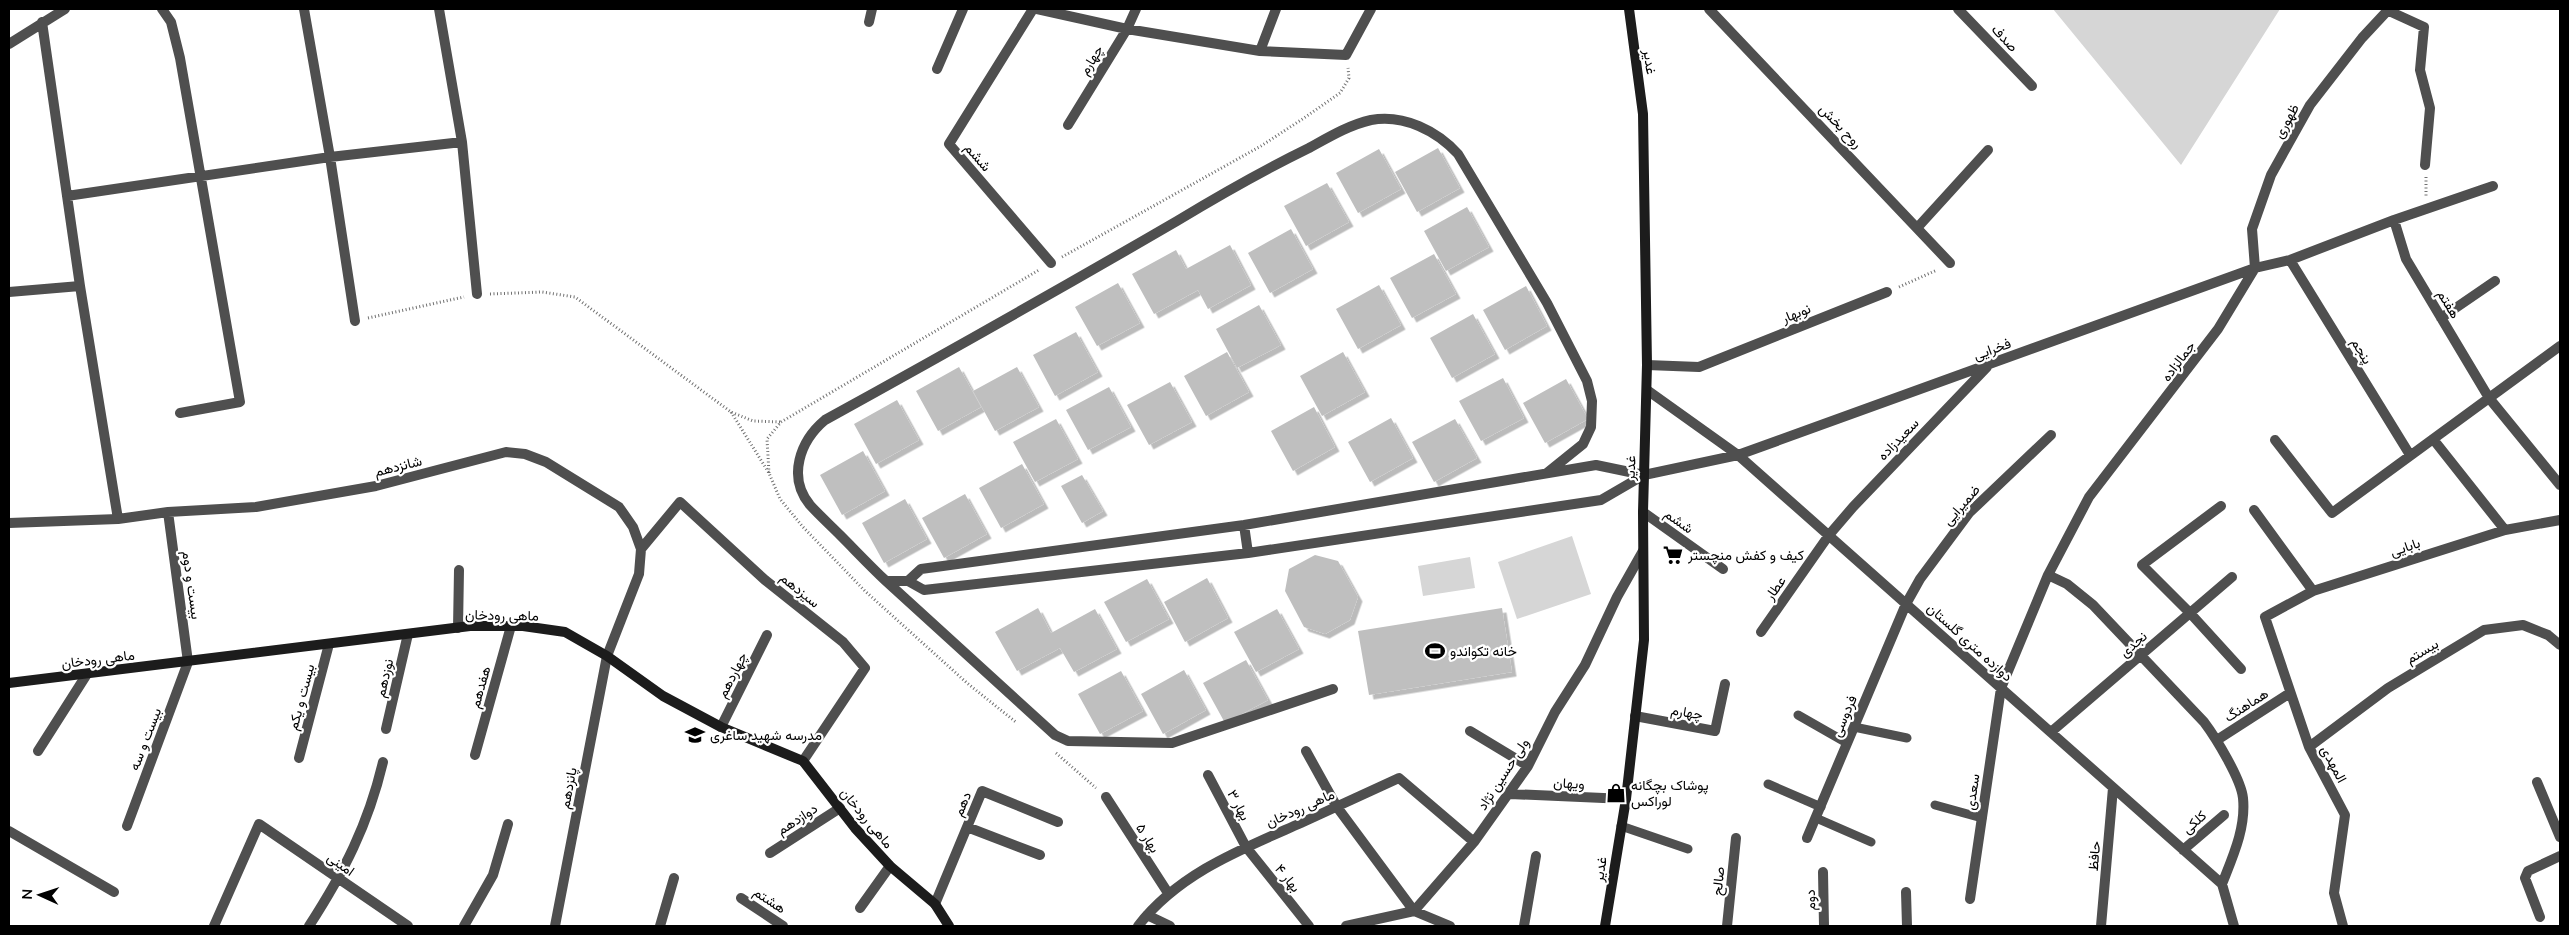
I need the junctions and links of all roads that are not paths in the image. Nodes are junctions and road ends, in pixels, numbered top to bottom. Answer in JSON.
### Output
{"nodes":[{"id":1,"x":64,"y":9,"type":"edge"},
{"id":2,"x":162,"y":9,"type":"edge"},
{"id":3,"x":304,"y":9,"type":"edge"},
{"id":4,"x":439,"y":9,"type":"edge"},
{"id":5,"x":872,"y":9,"type":"edge"},
{"id":6,"x":963,"y":9,"type":"edge"},
{"id":7,"x":1033,"y":9,"type":"edge"},
{"id":8,"x":1037,"y":9,"type":"edge"},
{"id":9,"x":1136,"y":9,"type":"edge"},
{"id":10,"x":1276,"y":9,"type":"edge"},
{"id":11,"x":1371,"y":9,"type":"edge"},
{"id":12,"x":1629,"y":9,"type":"edge"},
{"id":13,"x":1709,"y":9,"type":"edge"},
{"id":14,"x":1958,"y":9,"type":"edge"},
{"id":15,"x":2389,"y":10,"type":"edge"},
{"id":16,"x":42,"y":22,"type":"junction"},
{"id":17,"x":869,"y":22,"type":"dead end"},
{"id":18,"x":1127,"y":29,"type":"junction"},
{"id":19,"x":9,"y":44,"type":"edge"},
{"id":20,"x":1260,"y":51,"type":"junction"},
{"id":21,"x":937,"y":69,"type":"dead end"},
{"id":22,"x":2032,"y":86,"type":"dead end"},
{"id":23,"x":1068,"y":125,"type":"dead end"},
{"id":24,"x":462,"y":142,"type":"junction"},
{"id":25,"x":1988,"y":150,"type":"dead end"},
{"id":26,"x":330,"y":157,"type":"junction"},
{"id":27,"x":2425,"y":165,"type":"road end"},
{"id":28,"x":201,"y":177,"type":"junction"},
{"id":29,"x":2493,"y":186,"type":"dead end"},
{"id":30,"x":67,"y":196,"type":"junction"},
{"id":31,"x":2394,"y":220,"type":"junction"},
{"id":32,"x":1917,"y":228,"type":"junction"},
{"id":33,"x":2290,"y":260,"type":"junction"},
{"id":34,"x":1051,"y":263,"type":"road end"},
{"id":35,"x":1950,"y":263,"type":"road end"},
{"id":36,"x":2255,"y":268,"type":"junction"},
{"id":37,"x":2495,"y":281,"type":"dead end"},
{"id":38,"x":80,"y":286,"type":"junction"},
{"id":39,"x":9,"y":292,"type":"edge"},
{"id":40,"x":1887,"y":292,"type":"road end"},
{"id":41,"x":477,"y":294,"type":"road end"},
{"id":42,"x":2441,"y":318,"type":"junction"},
{"id":43,"x":355,"y":321,"type":"road end"},
{"id":44,"x":2559,"y":349,"type":"edge"},
{"id":45,"x":1989,"y":364,"type":"junction"},
{"id":46,"x":1647,"y":365,"type":"junction"},
{"id":47,"x":1647,"y":390,"type":"junction"},
{"id":48,"x":2489,"y":398,"type":"junction"},
{"id":49,"x":180,"y":413,"type":"dead end"},
{"id":50,"x":2051,"y":436,"type":"dead end"},
{"id":51,"x":2433,"y":438,"type":"junction"},
{"id":52,"x":2275,"y":440,"type":"dead end"},
{"id":53,"x":1738,"y":455,"type":"junction"},
{"id":54,"x":2410,"y":455,"type":"junction"},
{"id":55,"x":1546,"y":473,"type":"junction"},
{"id":56,"x":1644,"y":475,"type":"junction"},
{"id":57,"x":2560,"y":485,"type":"edge"},
{"id":58,"x":2221,"y":506,"type":"dead end"},
{"id":59,"x":2254,"y":510,"type":"dead end"},
{"id":60,"x":168,"y":512,"type":"junction"},
{"id":61,"x":1643,"y":512,"type":"junction"},
{"id":62,"x":118,"y":519,"type":"junction"},
{"id":63,"x":2560,"y":520,"type":"edge"},
{"id":64,"x":9,"y":523,"type":"edge"},
{"id":65,"x":1244,"y":525,"type":"junction"},
{"id":66,"x":2505,"y":530,"type":"junction"},
{"id":67,"x":1829,"y":535,"type":"junction"},
{"id":68,"x":641,"y":549,"type":"junction"},
{"id":69,"x":1643,"y":551,"type":"junction"},
{"id":70,"x":1248,"y":553,"type":"junction"},
{"id":71,"x":1723,"y":569,"type":"dead end"},
{"id":72,"x":460,"y":570,"type":"dead end"},
{"id":73,"x":2048,"y":574,"type":"junction"},
{"id":74,"x":2232,"y":577,"type":"dead end"},
{"id":75,"x":886,"y":581,"type":"junction"},
{"id":76,"x":908,"y":581,"type":"junction"},
{"id":77,"x":2313,"y":592,"type":"junction"},
{"id":78,"x":1906,"y":604,"type":"junction"},
{"id":79,"x":2190,"y":613,"type":"junction"},
{"id":80,"x":2265,"y":617,"type":"joint"},
{"id":81,"x":511,"y":626,"type":"junction"},
{"id":82,"x":458,"y":628,"type":"junction"},
{"id":83,"x":1761,"y":632,"type":"dead end"},
{"id":84,"x":408,"y":634,"type":"junction"},
{"id":85,"x":767,"y":635,"type":"dead end"},
{"id":86,"x":329,"y":644,"type":"junction"},
{"id":87,"x":2560,"y":645,"type":"edge"},
{"id":88,"x":607,"y":656,"type":"junction"},
{"id":89,"x":2140,"y":656,"type":"junction"},
{"id":90,"x":188,"y":662,"type":"junction"},
{"id":91,"x":2241,"y":669,"type":"dead end"},
{"id":92,"x":87,"y":674,"type":"junction"},
{"id":93,"x":9,"y":683,"type":"edge"},
{"id":94,"x":1725,"y":684,"type":"dead end"},
{"id":95,"x":2001,"y":688,"type":"junction"},
{"id":96,"x":1333,"y":689,"type":"dead end"},
{"id":97,"x":2290,"y":693,"type":"junction"},
{"id":98,"x":1798,"y":715,"type":"dead end"},
{"id":99,"x":1635,"y":716,"type":"junction"},
{"id":100,"x":721,"y":727,"type":"junction"},
{"id":101,"x":1854,"y":727,"type":"junction"},
{"id":102,"x":386,"y":729,"type":"dead end"},
{"id":103,"x":1470,"y":732,"type":"dead end"},
{"id":104,"x":2051,"y":732,"type":"junction"},
{"id":105,"x":1907,"y":738,"type":"dead end"},
{"id":106,"x":2217,"y":740,"type":"junction"},
{"id":107,"x":1847,"y":743,"type":"junction"},
{"id":108,"x":2309,"y":747,"type":"junction"},
{"id":109,"x":38,"y":750,"type":"dead end"},
{"id":110,"x":1306,"y":751,"type":"dead end"},
{"id":111,"x":475,"y":755,"type":"dead end"},
{"id":112,"x":299,"y":758,"type":"dead end"},
{"id":113,"x":803,"y":761,"type":"junction"},
{"id":114,"x":384,"y":762,"type":"dead end"},
{"id":115,"x":1528,"y":766,"type":"junction"},
{"id":116,"x":1208,"y":776,"type":"dead end"},
{"id":117,"x":2537,"y":782,"type":"dead end"},
{"id":118,"x":1768,"y":784,"type":"dead end"},
{"id":119,"x":2113,"y":788,"type":"junction"},
{"id":120,"x":1510,"y":794,"type":"junction"},
{"id":121,"x":1106,"y":797,"type":"road end"},
{"id":122,"x":1626,"y":799,"type":"junction"},
{"id":123,"x":1935,"y":805,"type":"dead end"},
{"id":124,"x":1821,"y":806,"type":"junction"},
{"id":125,"x":1337,"y":807,"type":"junction"},
{"id":126,"x":840,"y":808,"type":"junction"},
{"id":127,"x":2224,"y":815,"type":"dead end"},
{"id":128,"x":1816,"y":818,"type":"junction"},
{"id":129,"x":1982,"y":818,"type":"junction"},
{"id":130,"x":1058,"y":822,"type":"dead end"},
{"id":131,"x":508,"y":824,"type":"dead end"},
{"id":132,"x":127,"y":826,"type":"dead end"},
{"id":133,"x":1621,"y":826,"type":"junction"},
{"id":134,"x":967,"y":827,"type":"junction"},
{"id":135,"x":9,"y":831,"type":"edge"},
{"id":136,"x":1736,"y":838,"type":"dead end"},
{"id":137,"x":1807,"y":838,"type":"dead end"},
{"id":138,"x":2560,"y":838,"type":"edge"},
{"id":139,"x":1474,"y":842,"type":"junction"},
{"id":140,"x":1871,"y":842,"type":"dead end"},
{"id":141,"x":1246,"y":847,"type":"junction"},
{"id":142,"x":1688,"y":849,"type":"dead end"},
{"id":143,"x":2183,"y":850,"type":"junction"},
{"id":144,"x":770,"y":853,"type":"dead end"},
{"id":145,"x":1040,"y":855,"type":"dead end"},
{"id":146,"x":1536,"y":856,"type":"dead end"},
{"id":147,"x":2560,"y":856,"type":"edge"},
{"id":148,"x":890,"y":866,"type":"junction"},
{"id":149,"x":1823,"y":872,"type":"dead end"},
{"id":150,"x":674,"y":878,"type":"dead end"},
{"id":151,"x":339,"y":880,"type":"junction"},
{"id":152,"x":2222,"y":884,"type":"junction"},
{"id":153,"x":114,"y":892,"type":"dead end"},
{"id":154,"x":1906,"y":892,"type":"dead end"},
{"id":155,"x":1168,"y":893,"type":"junction"},
{"id":156,"x":741,"y":898,"type":"dead end"},
{"id":157,"x":1970,"y":899,"type":"dead end"},
{"id":158,"x":935,"y":904,"type":"junction"},
{"id":159,"x":860,"y":908,"type":"dead end"},
{"id":160,"x":1414,"y":911,"type":"junction"},
{"id":161,"x":1147,"y":916,"type":"junction"},
{"id":162,"x":2540,"y":917,"type":"dead end"},
{"id":163,"x":214,"y":926,"type":"edge"},
{"id":164,"x":310,"y":926,"type":"edge"},
{"id":165,"x":408,"y":926,"type":"edge"},
{"id":166,"x":464,"y":926,"type":"edge"},
{"id":167,"x":555,"y":926,"type":"edge"},
{"id":168,"x":660,"y":926,"type":"edge"},
{"id":169,"x":783,"y":926,"type":"edge"},
{"id":170,"x":949,"y":926,"type":"edge"},
{"id":171,"x":1138,"y":926,"type":"edge"},
{"id":172,"x":1170,"y":926,"type":"edge"},
{"id":173,"x":1310,"y":926,"type":"edge"},
{"id":174,"x":1346,"y":926,"type":"edge"},
{"id":175,"x":1450,"y":926,"type":"edge"},
{"id":176,"x":1524,"y":926,"type":"edge"},
{"id":177,"x":1605,"y":926,"type":"edge"},
{"id":178,"x":1727,"y":926,"type":"edge"},
{"id":179,"x":1824,"y":926,"type":"edge"},
{"id":180,"x":1906,"y":926,"type":"edge"},
{"id":181,"x":2101,"y":926,"type":"edge"},
{"id":182,"x":2234,"y":926,"type":"edge"},
{"id":183,"x":2343,"y":926,"type":"edge"}],
"edges":[{"from":1,"to":16,"type":"street"},
{"from":2,"to":28,"type":"street"},
{"from":3,"to":26,"type":"street"},
{"from":4,"to":24,"type":"street"},
{"from":5,"to":17,"type":"street"},
{"from":6,"to":21,"type":"street"},
{"from":7,"to":34,"type":"street","name":"ششم"},
{"from":8,"to":18,"type":"street"},
{"from":9,"to":18,"type":"street","name":"چهارم"},
{"from":10,"to":20,"type":"street"},
{"from":11,"to":20,"type":"street"},
{"from":12,"to":46,"type":"main road","name":"غدیر"},
{"from":13,"to":32,"type":"street","name":"روح بخش"},
{"from":14,"to":22,"type":"street","name":"صدف"},
{"from":15,"to":27,"type":"street"},
{"from":15,"to":36,"type":"street","name":"ظهوری"},
{"from":16,"to":19,"type":"street"},
{"from":16,"to":30,"type":"street"},
{"from":18,"to":20,"type":"street"},
{"from":18,"to":23,"type":"street","name":"چهارم"},
{"from":24,"to":26,"type":"street"},
{"from":24,"to":41,"type":"street"},
{"from":25,"to":32,"type":"street"},
{"from":26,"to":28,"type":"street"},
{"from":26,"to":43,"type":"street"},
{"from":28,"to":30,"type":"street"},
{"from":28,"to":49,"type":"street"},
{"from":29,"to":31,"type":"street"},
{"from":30,"to":38,"type":"street"},
{"from":31,"to":33,"type":"street"},
{"from":31,"to":42,"type":"street","name":"هفتم"},
{"from":32,"to":35,"type":"street","name":"روح بخش"},
{"from":33,"to":36,"type":"street"},
{"from":33,"to":54,"type":"street","name":"پنجم"},
{"from":36,"to":45,"type":"street","name":"فخرایی"},
{"from":36,"to":73,"type":"street","name":"جمالزاده"},
{"from":37,"to":42,"type":"street"},
{"from":38,"to":39,"type":"street"},
{"from":38,"to":62,"type":"street"},
{"from":40,"to":46,"type":"street","name":"نوبهار"},
{"from":42,"to":48,"type":"street","name":"هفتم"},
{"from":44,"to":48,"type":"street"},
{"from":45,"to":53,"type":"street","name":"فخرایی"},
{"from":45,"to":67,"type":"street","name":"سعیدزاده"},
{"from":46,"to":47,"type":"main road","name":"غدیر"},
{"from":47,"to":53,"type":"street","name":"دوازده متری گلستان"},
{"from":47,"to":56,"type":"main road","name":"غدیر"},
{"from":48,"to":51,"type":"street"},
{"from":48,"to":57,"type":"street","name":"هفتم"},
{"from":50,"to":78,"type":"street","name":"ضمیرایی"},
{"from":51,"to":54,"type":"street"},
{"from":51,"to":66,"type":"street"},
{"from":52,"to":54,"type":"street"},
{"from":53,"to":56,"type":"street"},
{"from":53,"to":67,"type":"street","name":"دوازده متری گلستان"},
{"from":55,"to":56,"type":"street"},
{"from":55,"to":65,"type":"street"},
{"from":55,"to":75,"type":"street"},
{"from":56,"to":61,"type":"main road","name":"غدیر"},
{"from":56,"to":70,"type":"street"},
{"from":58,"to":79,"type":"street"},
{"from":59,"to":77,"type":"street"},
{"from":60,"to":62,"type":"street","name":"شانزدهم"},
{"from":60,"to":68,"type":"street","name":"شانزدهم"},
{"from":60,"to":90,"type":"street","name":"بیست و دوم"},
{"from":61,"to":69,"type":"main road","name":"غدیر"},
{"from":61,"to":71,"type":"street","name":"ششم"},
{"from":62,"to":64,"type":"street","name":"شانزدهم"},
{"from":63,"to":66,"type":"street","name":"بابایی"},
{"from":65,"to":70,"type":"street"},
{"from":65,"to":76,"type":"street"},
{"from":66,"to":77,"type":"street","name":"بابایی"},
{"from":67,"to":78,"type":"street","name":"دوازده متری گلستان"},
{"from":67,"to":83,"type":"street","name":"عطار"},
{"from":68,"to":88,"type":"street","name":"شانزدهم"},
{"from":68,"to":113,"type":"street","name":"سیزدهم"},
{"from":69,"to":99,"type":"main road","name":"غدیر"},
{"from":69,"to":115,"type":"street","name":"ولی حسین نژاد"},
{"from":70,"to":76,"type":"street"},
{"from":72,"to":82,"type":"street"},
{"from":73,"to":89,"type":"street"},
{"from":73,"to":95,"type":"street","name":"جمالزاده"},
{"from":74,"to":79,"type":"street","name":"نجدی"},
{"from":75,"to":76,"type":"street"},
{"from":75,"to":96,"type":"street"},
{"from":77,"to":80,"type":"street","name":"بابایی"},
{"from":78,"to":95,"type":"street","name":"دوازده متری گلستان"},
{"from":78,"to":101,"type":"street","name":"فردوسی"},
{"from":79,"to":89,"type":"street","name":"نجدی"},
{"from":79,"to":91,"type":"street"},
{"from":80,"to":97,"type":"street","name":"المهدی"},
{"from":81,"to":82,"type":"main road","name":"ماهی رودخان"},
{"from":81,"to":88,"type":"main road","name":"ماهی رودخان"},
{"from":81,"to":111,"type":"street","name":"هفدهم"},
{"from":82,"to":84,"type":"main road","name":"ماهی رودخان"},
{"from":84,"to":86,"type":"main road","name":"ماهی رودخان"},
{"from":84,"to":102,"type":"street","name":"نوزدهم"},
{"from":85,"to":100,"type":"street","name":"چهاردهم"},
{"from":86,"to":90,"type":"main road","name":"ماهی رودخان"},
{"from":86,"to":112,"type":"street","name":"بیست و یکم"},
{"from":87,"to":108,"type":"street","name":"بیستم"},
{"from":88,"to":100,"type":"main road","name":"ماهی رودخان"},
{"from":88,"to":167,"type":"street","name":"پانزدهم"},
{"from":89,"to":104,"type":"street","name":"نجدی"},
{"from":89,"to":106,"type":"street"},
{"from":90,"to":92,"type":"main road","name":"ماهی رودخان"},
{"from":90,"to":132,"type":"street","name":"بیست و سه"},
{"from":92,"to":93,"type":"main road","name":"ماهی رودخان"},
{"from":92,"to":109,"type":"street"},
{"from":94,"to":99,"type":"street","name":"چهارم"},
{"from":95,"to":104,"type":"street","name":"دوازده متری گلستان"},
{"from":95,"to":129,"type":"street","name":"سعدی"},
{"from":97,"to":106,"type":"street","name":"هماهنگ"},
{"from":97,"to":108,"type":"street","name":"المهدی"},
{"from":98,"to":107,"type":"lane"},
{"from":99,"to":122,"type":"main road","name":"غدیر"},
{"from":100,"to":113,"type":"main road","name":"ماهی رودخان"},
{"from":101,"to":105,"type":"lane"},
{"from":101,"to":107,"type":"street","name":"فردوسی"},
{"from":103,"to":115,"type":"street"},
{"from":104,"to":119,"type":"street","name":"دوازده متری گلستان"},
{"from":106,"to":152,"type":"street"},
{"from":107,"to":124,"type":"street","name":"فردوسی"},
{"from":108,"to":183,"type":"street","name":"المهدی"},
{"from":110,"to":125,"type":"street"},
{"from":113,"to":126,"type":"main road","name":"ماهی رودخان"},
{"from":114,"to":151,"type":"street"},
{"from":115,"to":120,"type":"street","name":"ولی حسین نژاد"},
{"from":116,"to":141,"type":"street","name":"بهار ۳"},
{"from":117,"to":138,"type":"street"},
{"from":118,"to":124,"type":"lane"},
{"from":119,"to":143,"type":"street","name":"دوازده متری گلستان"},
{"from":119,"to":181,"type":"street","name":"حافظ"},
{"from":120,"to":122,"type":"street","name":"ویهان"},
{"from":120,"to":139,"type":"street","name":"ولی حسین نژاد"},
{"from":121,"to":155,"type":"street","name":"بهار ۵"},
{"from":122,"to":133,"type":"main road","name":"غدیر"},
{"from":123,"to":129,"type":"lane"},
{"from":124,"to":128,"type":"street","name":"فردوسی"},
{"from":125,"to":139,"type":"street","name":"ماهی رودخان"},
{"from":125,"to":141,"type":"street","name":"ماهی رودخان"},
{"from":125,"to":160,"type":"street"},
{"from":126,"to":144,"type":"street","name":"دوازدهم"},
{"from":126,"to":148,"type":"main road","name":"ماهی رودخان"},
{"from":127,"to":143,"type":"street","name":"کلکی"},
{"from":128,"to":137,"type":"street","name":"فردوسی"},
{"from":128,"to":140,"type":"lane"},
{"from":129,"to":157,"type":"street","name":"سعدی"},
{"from":130,"to":134,"type":"street","name":"دهم"},
{"from":131,"to":166,"type":"street"},
{"from":133,"to":142,"type":"lane"},
{"from":133,"to":177,"type":"main road","name":"غدیر"},
{"from":134,"to":145,"type":"street"},
{"from":134,"to":158,"type":"street","name":"دهم"},
{"from":135,"to":153,"type":"street"},
{"from":136,"to":178,"type":"street","name":"صالح"},
{"from":139,"to":160,"type":"street","name":"ولی حسین نژاد"},
{"from":141,"to":155,"type":"street","name":"ماهی رودخان"},
{"from":141,"to":173,"type":"street","name":"بهار ۴"},
{"from":143,"to":152,"type":"street","name":"دوازده متری گلستان"},
{"from":146,"to":176,"type":"street"},
{"from":147,"to":162,"type":"street"},
{"from":148,"to":158,"type":"main road","name":"ماهی رودخان"},
{"from":148,"to":159,"type":"street"},
{"from":149,"to":179,"type":"street","name":"دوم"},
{"from":150,"to":168,"type":"street"},
{"from":151,"to":163,"type":"street","name":"امینی"},
{"from":151,"to":164,"type":"street"},
{"from":151,"to":165,"type":"street","name":"امینی"},
{"from":152,"to":182,"type":"street"},
{"from":154,"to":180,"type":"street"},
{"from":155,"to":161,"type":"street","name":"ماهی رودخان"},
{"from":156,"to":169,"type":"street","name":"هشتم"},
{"from":158,"to":170,"type":"main road","name":"ماهی رودخان"},
{"from":160,"to":174,"type":"street"},
{"from":160,"to":175,"type":"street"},
{"from":161,"to":171,"type":"street","name":"ماهی رودخان"},
{"from":161,"to":172,"type":"street"}]}
